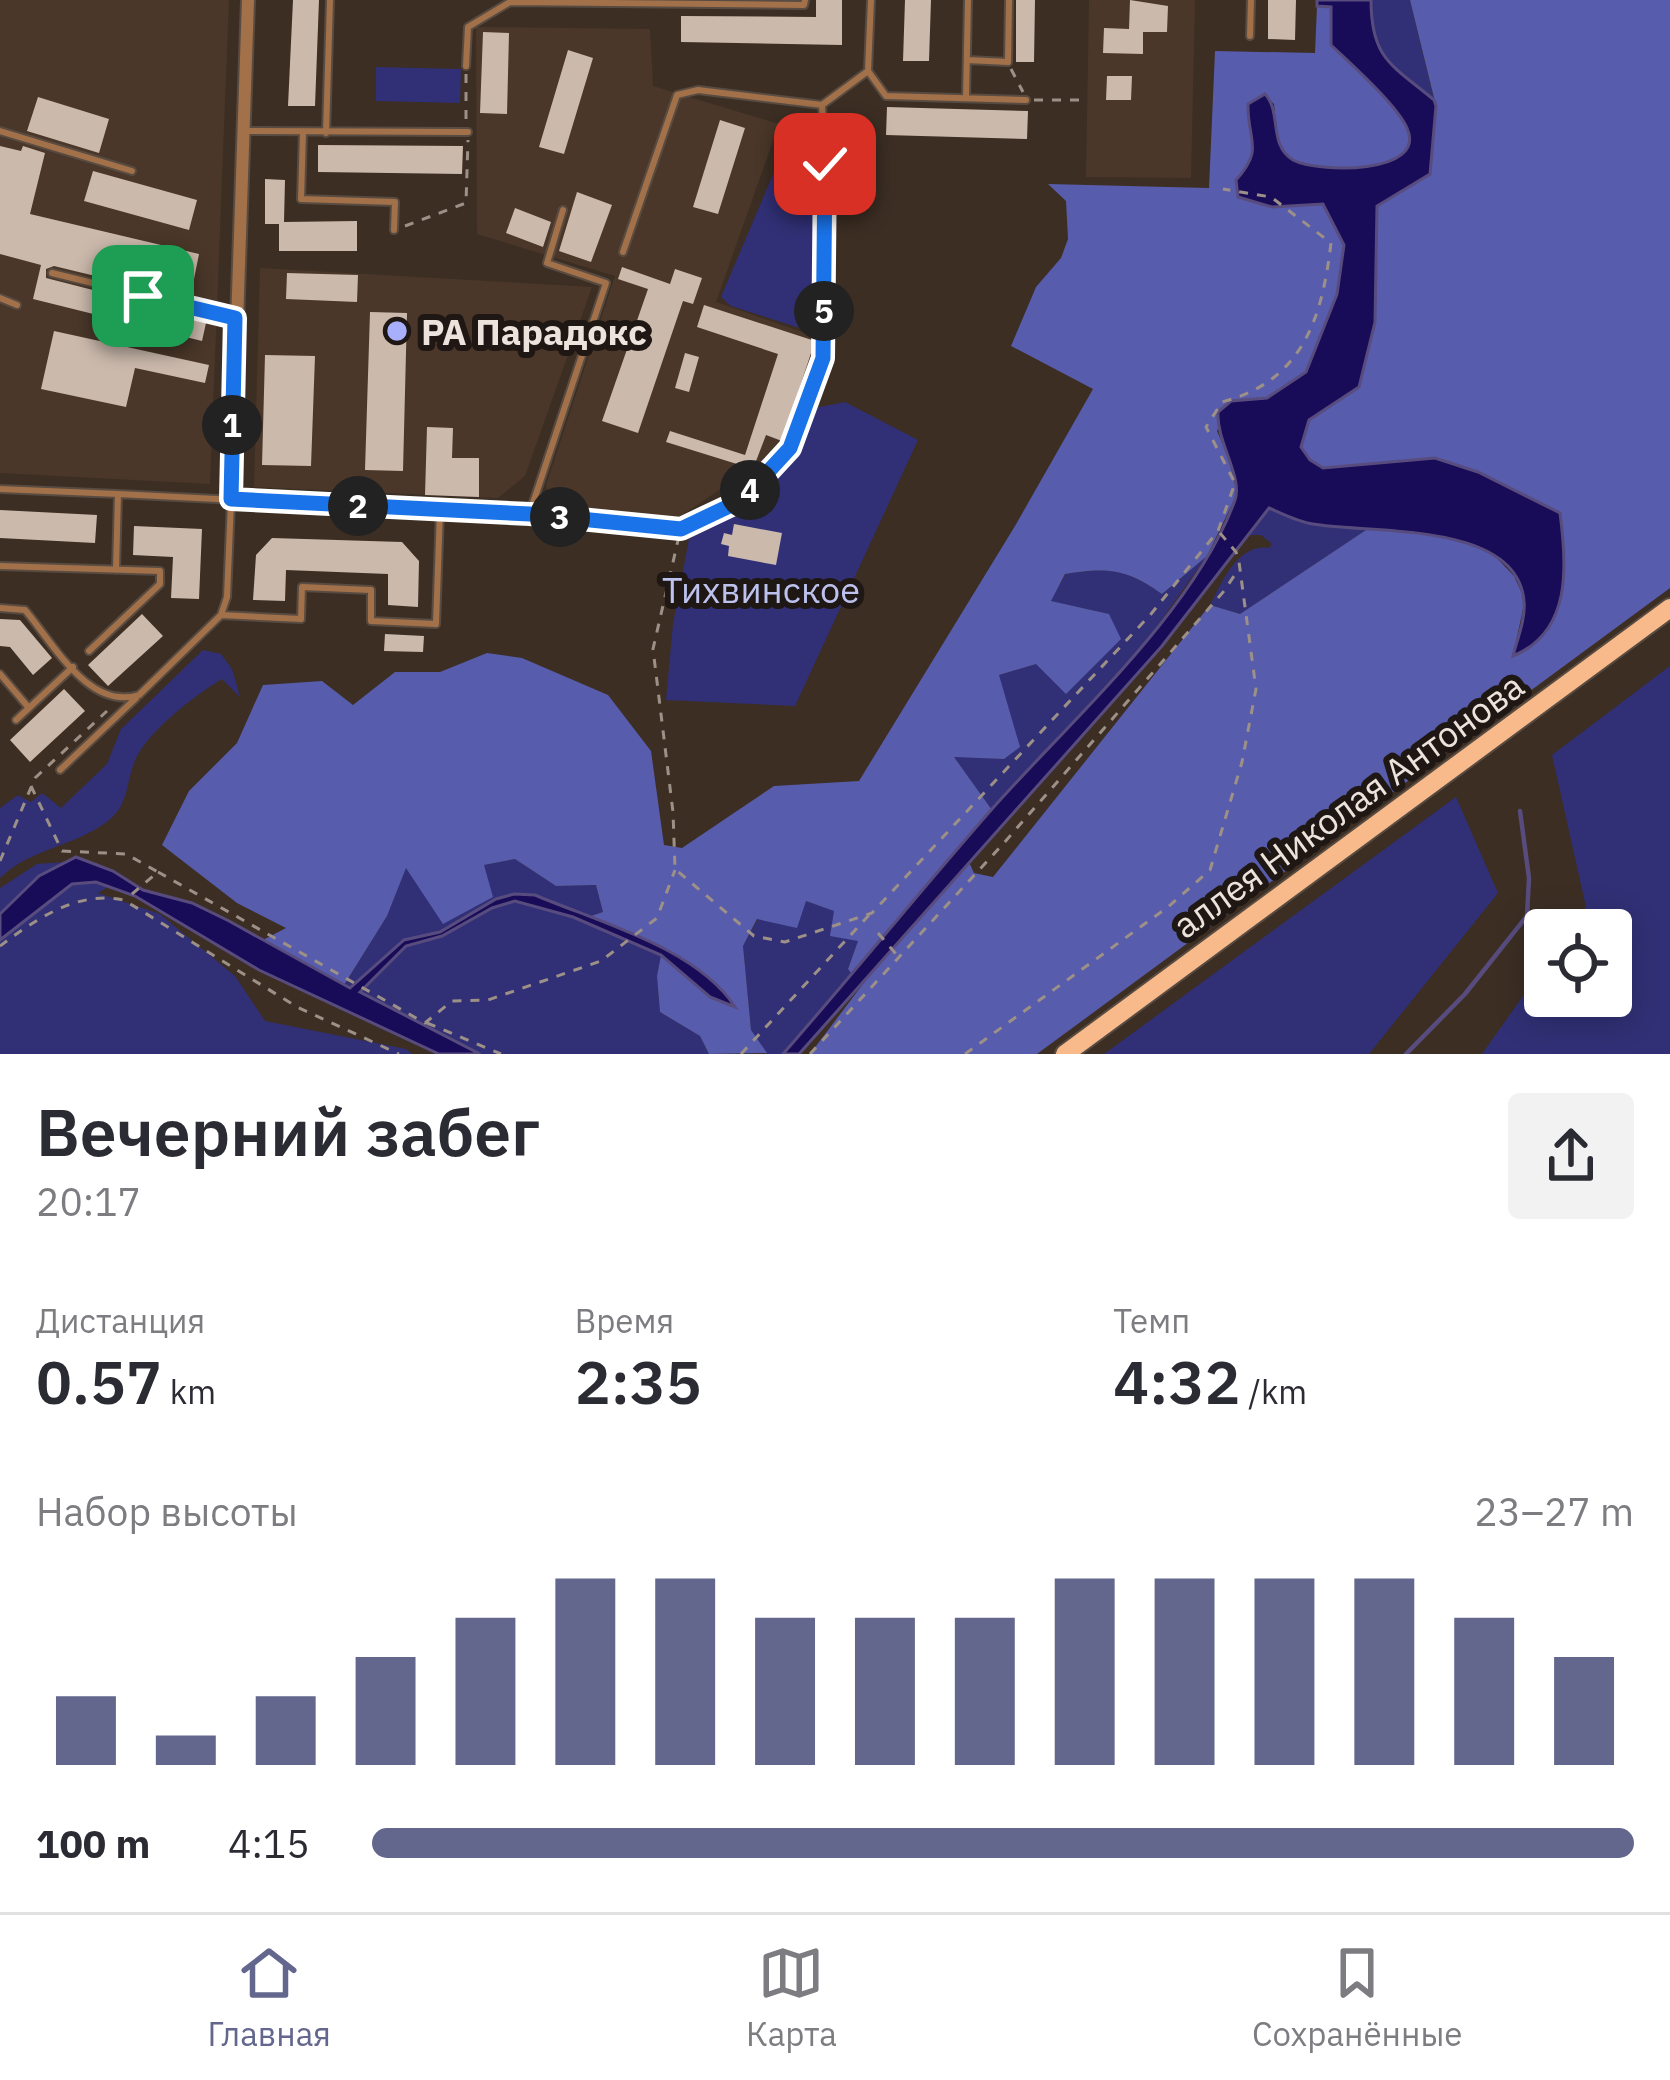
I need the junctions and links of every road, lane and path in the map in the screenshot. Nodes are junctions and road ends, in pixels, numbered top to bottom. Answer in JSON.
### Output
{"nodes":[{"id":1,"x":248,"y":0,"type":"edge"},
{"id":2,"x":330,"y":0,"type":"edge"},
{"id":3,"x":805,"y":0,"type":"edge"},
{"id":4,"x":871,"y":0,"type":"edge"},
{"id":5,"x":968,"y":0,"type":"edge"},
{"id":6,"x":1010,"y":0,"type":"edge"},
{"id":7,"x":1251,"y":0,"type":"edge"},
{"id":8,"x":510,"y":1,"type":"edge"},
{"id":9,"x":623,"y":1,"type":"edge"},
{"id":10,"x":662,"y":2,"type":"edge"},
{"id":11,"x":1250,"y":36,"type":"dead end"},
{"id":12,"x":967,"y":60,"type":"junction"},
{"id":13,"x":1008,"y":62,"type":"junction"},
{"id":14,"x":466,"y":66,"type":"joint"},
{"id":15,"x":868,"y":71,"type":"junction"},
{"id":16,"x":966,"y":98,"type":"junction"},
{"id":17,"x":1026,"y":100,"type":"junction"},
{"id":18,"x":1087,"y":100,"type":"dead end"},
{"id":19,"x":822,"y":105,"type":"junction"},
{"id":20,"x":0,"y":131,"type":"edge"},
{"id":21,"x":242,"y":131,"type":"junction"},
{"id":22,"x":303,"y":132,"type":"junction"},
{"id":23,"x":468,"y":132,"type":"junction"},
{"id":24,"x":326,"y":133,"type":"junction"},
{"id":25,"x":132,"y":171,"type":"dead end"},
{"id":26,"x":1222,"y":189,"type":"dead end"},
{"id":27,"x":563,"y":210,"type":"dead end"},
{"id":28,"x":394,"y":230,"type":"joint"},
{"id":29,"x":623,"y":252,"type":"dead end"},
{"id":30,"x":52,"y":273,"type":"dead end"},
{"id":31,"x":0,"y":298,"type":"edge"},
{"id":32,"x":17,"y":305,"type":"dead end"},
{"id":33,"x":235,"y":318,"type":"junction"},
{"id":34,"x":0,"y":489,"type":"edge"},
{"id":35,"x":118,"y":494,"type":"junction"},
{"id":36,"x":231,"y":499,"type":"junction"},
{"id":37,"x":440,"y":510,"type":"junction"},
{"id":38,"x":530,"y":514,"type":"junction"},
{"id":39,"x":681,"y":529,"type":"junction"},
{"id":40,"x":1218,"y":531,"type":"junction"},
{"id":41,"x":0,"y":566,"type":"edge"},
{"id":42,"x":1240,"y":567,"type":"junction"},
{"id":43,"x":116,"y":571,"type":"junction"},
{"id":44,"x":0,"y":608,"type":"edge"},
{"id":45,"x":1670,"y":608,"type":"edge"},
{"id":46,"x":221,"y":615,"type":"junction"},
{"id":47,"x":89,"y":651,"type":"dead end"},
{"id":48,"x":73,"y":667,"type":"junction"},
{"id":49,"x":0,"y":674,"type":"edge"},
{"id":50,"x":139,"y":695,"type":"junction"},
{"id":51,"x":29,"y":708,"type":"junction"},
{"id":52,"x":16,"y":720,"type":"dead end"},
{"id":53,"x":59,"y":770,"type":"dead end"},
{"id":54,"x":32,"y":786,"type":"dead end"},
{"id":55,"x":675,"y":869,"type":"junction"},
{"id":56,"x":158,"y":872,"type":"junction"},
{"id":57,"x":124,"y":900,"type":"junction"},
{"id":58,"x":872,"y":913,"type":"junction"},
{"id":59,"x":878,"y":933,"type":"dead end"},
{"id":60,"x":0,"y":946,"type":"edge"},
{"id":61,"x":897,"y":956,"type":"junction"},
{"id":62,"x":425,"y":1023,"type":"junction"},
{"id":63,"x":399,"y":1054,"type":"edge"},
{"id":64,"x":501,"y":1054,"type":"edge"},
{"id":65,"x":741,"y":1054,"type":"edge"},
{"id":66,"x":810,"y":1054,"type":"edge"},
{"id":67,"x":964,"y":1054,"type":"edge"},
{"id":68,"x":1065,"y":1054,"type":"edge"}],
"edges":[{"from":1,"to":21,"type":"street"},
{"from":2,"to":24,"type":"lane"},
{"from":3,"to":10,"type":"lane"},
{"from":4,"to":15,"type":"lane"},
{"from":5,"to":12,"type":"lane"},
{"from":6,"to":13,"type":"lane"},
{"from":7,"to":11,"type":"lane"},
{"from":8,"to":9,"type":"lane"},
{"from":8,"to":14,"type":"lane"},
{"from":9,"to":10,"type":"lane"},
{"from":12,"to":13,"type":"lane"},
{"from":12,"to":16,"type":"lane"},
{"from":13,"to":17,"type":"path"},
{"from":14,"to":23,"type":"path"},
{"from":15,"to":16,"type":"lane"},
{"from":15,"to":19,"type":"lane"},
{"from":16,"to":17,"type":"lane"},
{"from":17,"to":18,"type":"path"},
{"from":19,"to":29,"type":"lane"},
{"from":19,"to":39,"type":"lane"},
{"from":20,"to":25,"type":"lane"},
{"from":21,"to":22,"type":"lane"},
{"from":21,"to":33,"type":"street"},
{"from":22,"to":24,"type":"lane"},
{"from":22,"to":28,"type":"lane"},
{"from":23,"to":24,"type":"lane"},
{"from":23,"to":28,"type":"path"},
{"from":26,"to":40,"type":"path"},
{"from":27,"to":38,"type":"lane"},
{"from":30,"to":33,"type":"lane"},
{"from":31,"to":32,"type":"lane"},
{"from":33,"to":36,"type":"street"},
{"from":34,"to":35,"type":"lane"},
{"from":35,"to":36,"type":"lane"},
{"from":35,"to":43,"type":"lane"},
{"from":36,"to":37,"type":"lane"},
{"from":36,"to":46,"type":"lane"},
{"from":37,"to":38,"type":"lane"},
{"from":37,"to":46,"type":"lane"},
{"from":38,"to":39,"type":"lane"},
{"from":39,"to":55,"type":"path"},
{"from":40,"to":42,"type":"path"},
{"from":40,"to":58,"type":"path"},
{"from":41,"to":43,"type":"lane"},
{"from":42,"to":61,"type":"path"},
{"from":42,"to":67,"type":"path"},
{"from":43,"to":47,"type":"lane"},
{"from":44,"to":48,"type":"lane"},
{"from":45,"to":68,"type":"main road","name":"аллея Николая Антонова"},
{"from":46,"to":50,"type":"lane"},
{"from":48,"to":50,"type":"lane"},
{"from":48,"to":51,"type":"lane"},
{"from":49,"to":51,"type":"lane"},
{"from":50,"to":53,"type":"lane"},
{"from":51,"to":52,"type":"lane"},
{"from":54,"to":56,"type":"path"},
{"from":55,"to":58,"type":"path"},
{"from":55,"to":62,"type":"path"},
{"from":56,"to":57,"type":"path"},
{"from":56,"to":62,"type":"path"},
{"from":57,"to":60,"type":"path"},
{"from":57,"to":63,"type":"path"},
{"from":58,"to":65,"type":"path"},
{"from":59,"to":61,"type":"path"},
{"from":61,"to":66,"type":"path"},
{"from":62,"to":64,"type":"path"}]}
